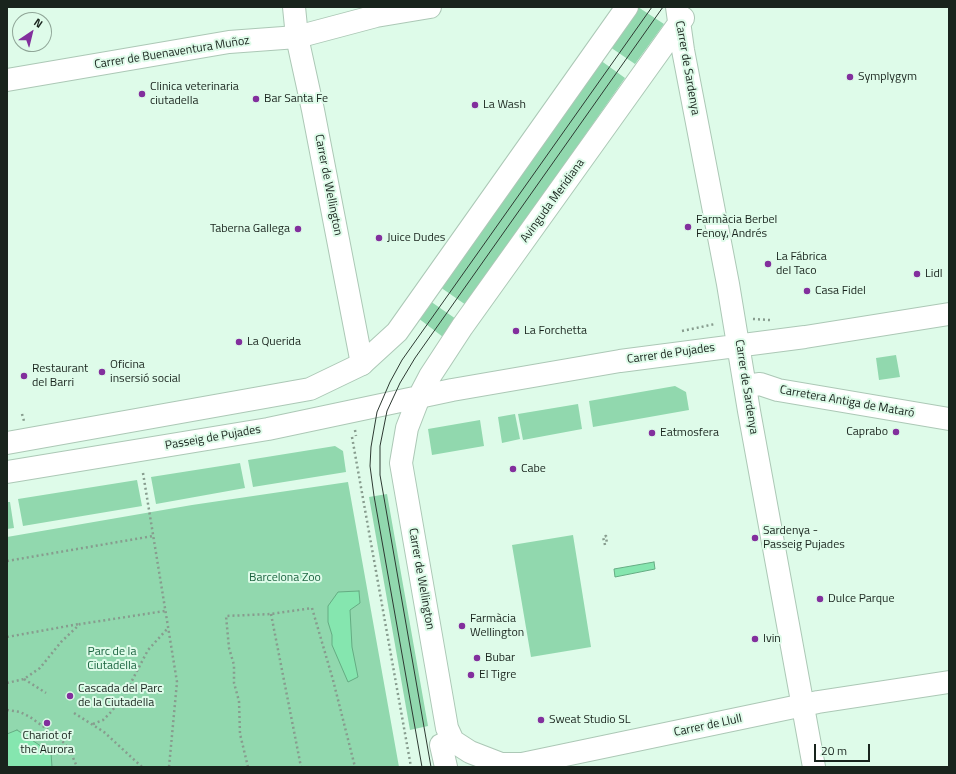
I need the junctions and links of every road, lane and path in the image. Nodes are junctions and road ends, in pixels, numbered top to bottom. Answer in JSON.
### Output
{"nodes":[{"id":1,"x":294,"y":7,"type":"edge"},
{"id":2,"x":430,"y":7,"type":"edge"},
{"id":3,"x":627,"y":7,"type":"edge"},
{"id":4,"x":682,"y":12,"type":"edge"},
{"id":5,"x":297,"y":37,"type":"junction"},
{"id":6,"x":7,"y":80,"type":"edge"},
{"id":7,"x":949,"y":314,"type":"edge"},
{"id":8,"x":739,"y":345,"type":"junction"},
{"id":9,"x":362,"y":364,"type":"junction"},
{"id":10,"x":746,"y":386,"type":"junction"},
{"id":11,"x":419,"y":397,"type":"junction"},
{"id":12,"x":949,"y":419,"type":"edge"},
{"id":13,"x":352,"y":437,"type":"dead end"},
{"id":14,"x":7,"y":444,"type":"edge"},
{"id":15,"x":7,"y":472,"type":"edge"},
{"id":16,"x":143,"y":473,"type":"dead end"},
{"id":17,"x":154,"y":536,"type":"junction"},
{"id":18,"x":7,"y":561,"type":"edge"},
{"id":19,"x":165,"y":611,"type":"junction"},
{"id":20,"x":270,"y":614,"type":"junction"},
{"id":21,"x":80,"y":624,"type":"junction"},
{"id":22,"x":168,"y":628,"type":"junction"},
{"id":23,"x":7,"y":637,"type":"edge"},
{"id":24,"x":24,"y":679,"type":"junction"},
{"id":25,"x":949,"y":682,"type":"edge"},
{"id":26,"x":7,"y":683,"type":"edge"},
{"id":27,"x":46,"y":693,"type":"dead end"},
{"id":28,"x":804,"y":705,"type":"junction"},
{"id":29,"x":7,"y":710,"type":"edge"},
{"id":30,"x":74,"y":713,"type":"dead end"},
{"id":31,"x":93,"y":724,"type":"junction"},
{"id":32,"x":455,"y":746,"type":"junction"},
{"id":33,"x":77,"y":767,"type":"edge"},
{"id":34,"x":142,"y":767,"type":"edge"},
{"id":35,"x":169,"y":767,"type":"edge"},
{"id":36,"x":248,"y":767,"type":"edge"},
{"id":37,"x":301,"y":767,"type":"edge"},
{"id":38,"x":355,"y":767,"type":"edge"},
{"id":39,"x":411,"y":767,"type":"edge"},
{"id":40,"x":446,"y":767,"type":"edge"},
{"id":41,"x":814,"y":767,"type":"edge"}],
"edges":[{"from":1,"to":5,"type":"street","name":"Carrer de Wellington"},
{"from":2,"to":5,"type":"street","name":"Carrer de Buenaventura Muñoz"},
{"from":3,"to":9,"type":"street"},
{"from":4,"to":8,"type":"street","name":"Carrer de Sardenya"},
{"from":4,"to":11,"type":"street","name":"Avinguda Meridiana"},
{"from":5,"to":6,"type":"street","name":"Carrer de Buenaventura Muñoz"},
{"from":5,"to":9,"type":"street","name":"Carrer de Wellington"},
{"from":7,"to":8,"type":"street","name":"Carrer de Pujades"},
{"from":8,"to":10,"type":"street","name":"Carrer de Sardenya"},
{"from":8,"to":11,"type":"street","name":"Carrer de Pujades"},
{"from":9,"to":14,"type":"street"},
{"from":10,"to":12,"type":"street","name":"Carretera Antiga de Mataró"},
{"from":10,"to":28,"type":"street","name":"Carrer de Sardenya"},
{"from":11,"to":15,"type":"street","name":"Passeig de Pujades"},
{"from":11,"to":32,"type":"street","name":"Carrer de Wellington"},
{"from":13,"to":39,"type":"path"},
{"from":16,"to":17,"type":"path"},
{"from":17,"to":18,"type":"path"},
{"from":17,"to":19,"type":"path"},
{"from":19,"to":21,"type":"path"},
{"from":19,"to":22,"type":"path"},
{"from":20,"to":36,"type":"path"},
{"from":20,"to":37,"type":"path"},
{"from":20,"to":38,"type":"path"},
{"from":21,"to":23,"type":"path"},
{"from":21,"to":24,"type":"path"},
{"from":22,"to":31,"type":"path"},
{"from":22,"to":35,"type":"path"},
{"from":24,"to":26,"type":"path"},
{"from":24,"to":27,"type":"path"},
{"from":25,"to":28,"type":"street","name":"Carrer de Llull"},
{"from":28,"to":32,"type":"street","name":"Carrer de Llull"},
{"from":28,"to":41,"type":"street","name":"Carrer de Sardenya"},
{"from":29,"to":33,"type":"path"},
{"from":30,"to":31,"type":"path"},
{"from":31,"to":34,"type":"path"},
{"from":32,"to":40,"type":"street","name":"Carrer de Wellington"}]}
